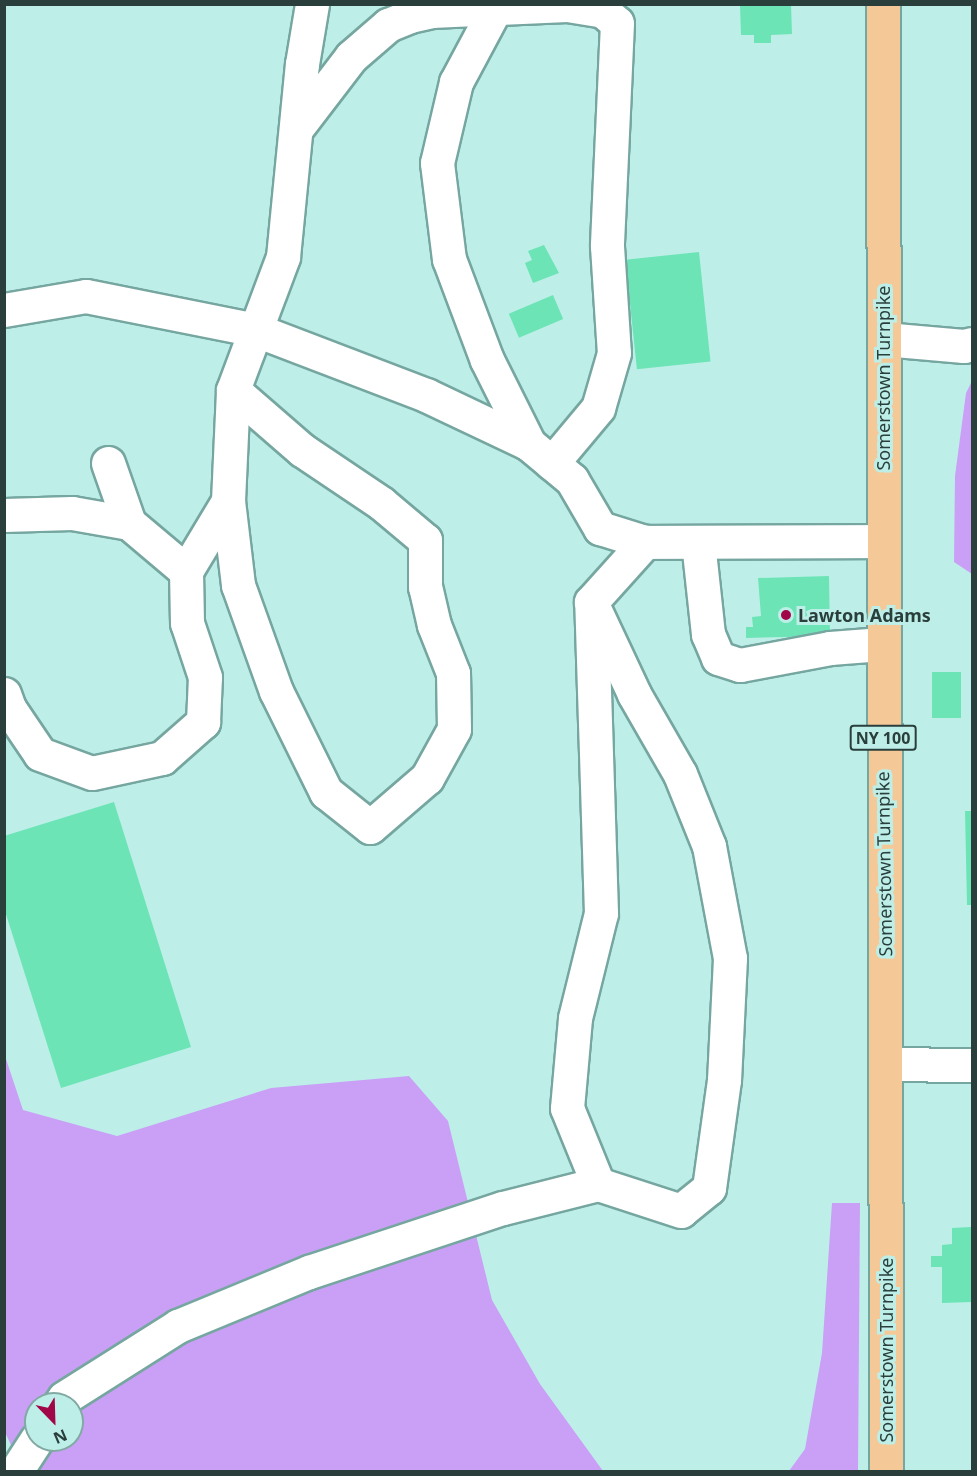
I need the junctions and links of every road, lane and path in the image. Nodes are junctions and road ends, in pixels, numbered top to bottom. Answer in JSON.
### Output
{"nodes":[{"id":1,"x":312,"y":4,"type":"edge"},
{"id":2,"x":883,"y":4,"type":"edge"},
{"id":3,"x":495,"y":9,"type":"junction"},
{"id":4,"x":296,"y":130,"type":"junction"},
{"id":5,"x":4,"y":310,"type":"edge"},
{"id":6,"x":256,"y":330,"type":"junction"},
{"id":7,"x":884,"y":339,"type":"junction"},
{"id":8,"x":972,"y":344,"type":"edge"},
{"id":9,"x":233,"y":390,"type":"junction"},
{"id":10,"x":541,"y":453,"type":"junction"},
{"id":11,"x":108,"y":463,"type":"dead end"},
{"id":12,"x":228,"y":501,"type":"junction"},
{"id":13,"x":4,"y":515,"type":"edge"},
{"id":14,"x":129,"y":523,"type":"junction"},
{"id":15,"x":882,"y":541,"type":"junction"},
{"id":16,"x":645,"y":542,"type":"junction"},
{"id":17,"x":698,"y":542,"type":"junction"},
{"id":18,"x":186,"y":571,"type":"junction"},
{"id":19,"x":591,"y":602,"type":"junction"},
{"id":20,"x":882,"y":644,"type":"junction"},
{"id":21,"x":4,"y":694,"type":"edge"},
{"id":22,"x":886,"y":1064,"type":"junction"},
{"id":23,"x":972,"y":1065,"type":"edge"},
{"id":24,"x":598,"y":1184,"type":"junction"},
{"id":25,"x":74,"y":1392,"type":"edge"},
{"id":26,"x":886,"y":1472,"type":"edge"}],
"edges":[{"from":1,"to":4,"type":"street"},
{"from":2,"to":7,"type":"main road","name":"Somerstown Turnpike","number":"NY 100"},
{"from":3,"to":4,"type":"street"},
{"from":3,"to":10,"type":"street"},
{"from":3,"to":10,"type":"street"},
{"from":4,"to":6,"type":"street"},
{"from":5,"to":6,"type":"street"},
{"from":6,"to":9,"type":"street"},
{"from":6,"to":10,"type":"street"},
{"from":7,"to":8,"type":"street"},
{"from":7,"to":15,"type":"main road","name":"Somerstown Turnpike","number":"NY 100"},
{"from":9,"to":12,"type":"street"},
{"from":9,"to":12,"type":"street"},
{"from":10,"to":16,"type":"street"},
{"from":11,"to":14,"type":"street"},
{"from":12,"to":18,"type":"street"},
{"from":13,"to":14,"type":"street"},
{"from":14,"to":18,"type":"street"},
{"from":15,"to":17,"type":"street"},
{"from":15,"to":20,"type":"main road","name":"Somerstown Turnpike","number":"NY 100"},
{"from":16,"to":17,"type":"street"},
{"from":16,"to":19,"type":"street"},
{"from":17,"to":20,"type":"street"},
{"from":18,"to":21,"type":"street"},
{"from":19,"to":24,"type":"street"},
{"from":19,"to":24,"type":"street"},
{"from":20,"to":22,"type":"main road","name":"Somerstown Turnpike","number":"NY 100"},
{"from":22,"to":23,"type":"street"},
{"from":22,"to":26,"type":"main road","name":"Somerstown Turnpike","number":"NY 100"},
{"from":24,"to":25,"type":"street"}]}
